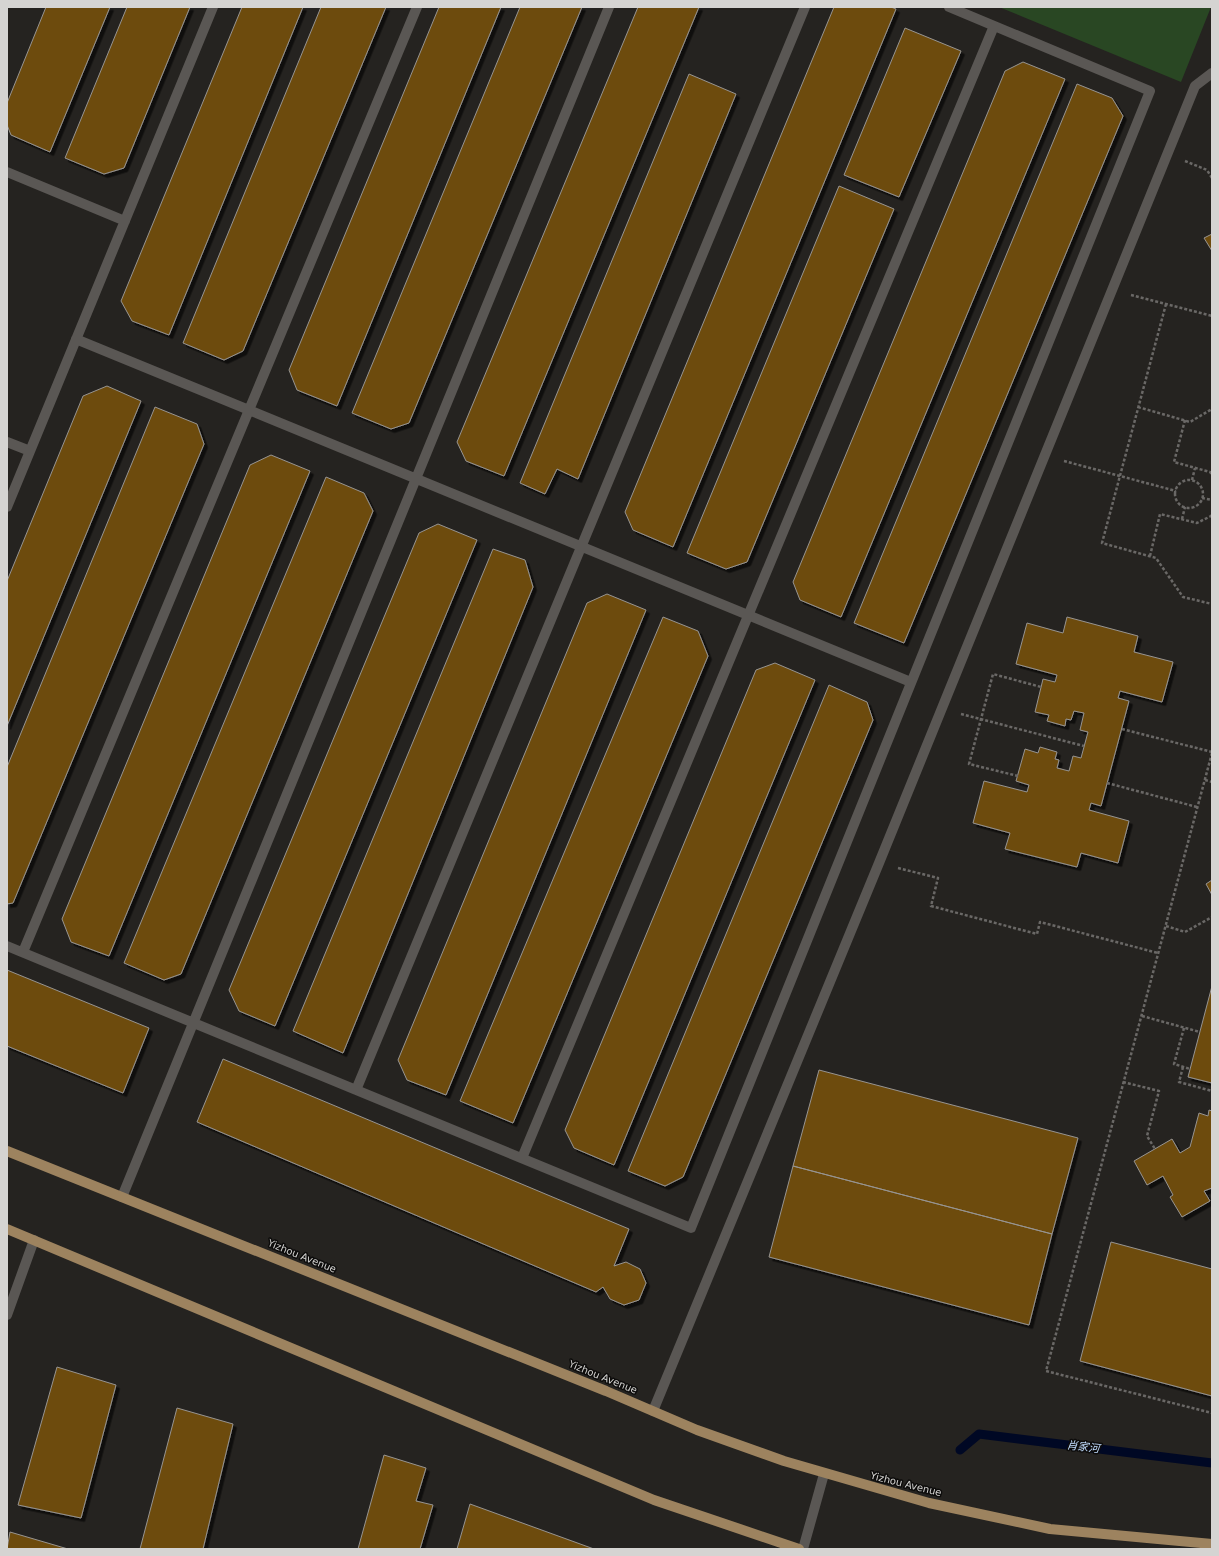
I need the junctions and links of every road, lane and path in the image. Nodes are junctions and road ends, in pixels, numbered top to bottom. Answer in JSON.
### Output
{"nodes":[{"id":1,"x":213,"y":7,"type":"edge"},
{"id":2,"x":417,"y":7,"type":"edge"},
{"id":3,"x":608,"y":7,"type":"edge"},
{"id":4,"x":805,"y":7,"type":"edge"},
{"id":5,"x":949,"y":7,"type":"edge"},
{"id":6,"x":994,"y":26,"type":"junction"},
{"id":7,"x":1212,"y":73,"type":"edge"},
{"id":8,"x":1167,"y":154,"type":"junction"},
{"id":9,"x":7,"y":172,"type":"edge"},
{"id":10,"x":1212,"y":178,"type":"edge"},
{"id":11,"x":125,"y":221,"type":"junction"},
{"id":12,"x":1112,"y":290,"type":"junction"},
{"id":13,"x":1166,"y":304,"type":"junction"},
{"id":14,"x":1212,"y":316,"type":"edge"},
{"id":15,"x":76,"y":339,"type":"junction"},
{"id":16,"x":1138,"y":407,"type":"junction"},
{"id":17,"x":1212,"y":409,"type":"edge"},
{"id":18,"x":249,"y":410,"type":"junction"},
{"id":19,"x":1185,"y":420,"type":"junction"},
{"id":20,"x":7,"y":442,"type":"edge"},
{"id":21,"x":30,"y":451,"type":"junction"},
{"id":22,"x":1044,"y":456,"type":"junction"},
{"id":23,"x":1195,"y":468,"type":"junction"},
{"id":24,"x":1212,"y":474,"type":"edge"},
{"id":25,"x":1120,"y":476,"type":"junction"},
{"id":26,"x":415,"y":479,"type":"junction"},
{"id":27,"x":1192,"y":480,"type":"junction"},
{"id":28,"x":1176,"y":490,"type":"junction"},
{"id":29,"x":1202,"y":498,"type":"junction"},
{"id":30,"x":1212,"y":500,"type":"edge"},
{"id":31,"x":7,"y":507,"type":"edge"},
{"id":32,"x":1185,"y":507,"type":"junction"},
{"id":33,"x":1212,"y":513,"type":"edge"},
{"id":34,"x":1182,"y":519,"type":"junction"},
{"id":35,"x":581,"y":547,"type":"junction"},
{"id":36,"x":1150,"y":556,"type":"junction"},
{"id":37,"x":1212,"y":604,"type":"edge"},
{"id":38,"x":748,"y":616,"type":"junction"},
{"id":39,"x":911,"y":682,"type":"junction"},
{"id":40,"x":1041,"y":687,"type":"dead end"},
{"id":41,"x":941,"y":708,"type":"junction"},
{"id":42,"x":981,"y":719,"type":"junction"},
{"id":43,"x":1122,"y":729,"type":"dead end"},
{"id":44,"x":1084,"y":746,"type":"dead end"},
{"id":45,"x":1212,"y":753,"type":"edge"},
{"id":46,"x":1018,"y":776,"type":"dead end"},
{"id":47,"x":1205,"y":780,"type":"junction"},
{"id":48,"x":1212,"y":782,"type":"edge"},
{"id":49,"x":1107,"y":783,"type":"dead end"},
{"id":50,"x":1198,"y":807,"type":"junction"},
{"id":51,"x":878,"y":863,"type":"junction"},
{"id":52,"x":1212,"y":917,"type":"edge"},
{"id":53,"x":1166,"y":926,"type":"junction"},
{"id":54,"x":7,"y":946,"type":"edge"},
{"id":55,"x":23,"y":952,"type":"junction"},
{"id":56,"x":1158,"y":953,"type":"junction"},
{"id":57,"x":1142,"y":1016,"type":"junction"},
{"id":58,"x":193,"y":1023,"type":"junction"},
{"id":59,"x":1184,"y":1028,"type":"junction"},
{"id":60,"x":1200,"y":1032,"type":"dead end"},
{"id":61,"x":1183,"y":1067,"type":"junction"},
{"id":62,"x":1190,"y":1069,"type":"dead end"},
{"id":63,"x":1123,"y":1082,"type":"junction"},
{"id":64,"x":356,"y":1090,"type":"junction"},
{"id":65,"x":1212,"y":1091,"type":"edge"},
{"id":66,"x":1156,"y":1149,"type":"dead end"},
{"id":67,"x":7,"y":1151,"type":"edge"},
{"id":68,"x":522,"y":1158,"type":"junction"},
{"id":69,"x":122,"y":1197,"type":"junction"},
{"id":70,"x":7,"y":1229,"type":"edge"},
{"id":71,"x":34,"y":1240,"type":"junction"},
{"id":72,"x":7,"y":1315,"type":"edge"},
{"id":73,"x":652,"y":1411,"type":"junction"},
{"id":74,"x":1212,"y":1413,"type":"edge"},
{"id":75,"x":824,"y":1474,"type":"junction"},
{"id":76,"x":1212,"y":1544,"type":"edge"},
{"id":77,"x":799,"y":1549,"type":"edge"},
{"id":78,"x":803,"y":1549,"type":"edge"}],
"edges":[{"from":1,"to":11,"type":"street"},
{"from":2,"to":18,"type":"street"},
{"from":3,"to":26,"type":"street"},
{"from":4,"to":35,"type":"street"},
{"from":5,"to":6,"type":"street"},
{"from":6,"to":38,"type":"street"},
{"from":6,"to":39,"type":"street"},
{"from":7,"to":8,"type":"street"},
{"from":8,"to":10,"type":"path"},
{"from":8,"to":12,"type":"street"},
{"from":9,"to":11,"type":"street"},
{"from":11,"to":15,"type":"street"},
{"from":12,"to":13,"type":"path"},
{"from":12,"to":22,"type":"street"},
{"from":13,"to":14,"type":"path"},
{"from":13,"to":16,"type":"path"},
{"from":15,"to":18,"type":"street"},
{"from":15,"to":21,"type":"street"},
{"from":16,"to":19,"type":"path"},
{"from":16,"to":25,"type":"path"},
{"from":17,"to":19,"type":"path"},
{"from":18,"to":26,"type":"street"},
{"from":18,"to":55,"type":"street"},
{"from":19,"to":23,"type":"path"},
{"from":20,"to":21,"type":"street"},
{"from":21,"to":31,"type":"street"},
{"from":22,"to":25,"type":"path"},
{"from":22,"to":41,"type":"street"},
{"from":23,"to":24,"type":"path"},
{"from":23,"to":27,"type":"path"},
{"from":25,"to":28,"type":"path"},
{"from":25,"to":36,"type":"path"},
{"from":26,"to":35,"type":"street"},
{"from":26,"to":58,"type":"street"},
{"from":27,"to":28,"type":"path"},
{"from":27,"to":29,"type":"path"},
{"from":28,"to":32,"type":"path"},
{"from":29,"to":30,"type":"path"},
{"from":29,"to":32,"type":"path"},
{"from":32,"to":34,"type":"path"},
{"from":33,"to":34,"type":"path"},
{"from":34,"to":36,"type":"path"},
{"from":35,"to":38,"type":"street"},
{"from":35,"to":64,"type":"street"},
{"from":36,"to":37,"type":"path"},
{"from":38,"to":39,"type":"street"},
{"from":38,"to":68,"type":"street"},
{"from":39,"to":68,"type":"street"},
{"from":40,"to":42,"type":"path"},
{"from":41,"to":42,"type":"path"},
{"from":41,"to":51,"type":"street"},
{"from":42,"to":44,"type":"path"},
{"from":42,"to":46,"type":"path"},
{"from":43,"to":45,"type":"path"},
{"from":45,"to":47,"type":"path"},
{"from":47,"to":48,"type":"path"},
{"from":47,"to":50,"type":"path"},
{"from":49,"to":50,"type":"path"},
{"from":50,"to":53,"type":"path"},
{"from":51,"to":56,"type":"path"},
{"from":51,"to":73,"type":"street"},
{"from":52,"to":53,"type":"path"},
{"from":53,"to":56,"type":"path"},
{"from":54,"to":55,"type":"street"},
{"from":55,"to":58,"type":"street"},
{"from":56,"to":57,"type":"path"},
{"from":57,"to":59,"type":"path"},
{"from":57,"to":63,"type":"path"},
{"from":58,"to":64,"type":"street"},
{"from":58,"to":69,"type":"street"},
{"from":59,"to":60,"type":"path"},
{"from":59,"to":61,"type":"path"},
{"from":61,"to":62,"type":"path"},
{"from":61,"to":65,"type":"path"},
{"from":63,"to":66,"type":"path"},
{"from":63,"to":74,"type":"path"},
{"from":64,"to":68,"type":"street"},
{"from":67,"to":69,"type":"main road","name":"Yizhou Avenue"},
{"from":69,"to":73,"type":"main road","name":"Yizhou Avenue"},
{"from":70,"to":71,"type":"main road"},
{"from":71,"to":72,"type":"street"},
{"from":71,"to":77,"type":"main road"},
{"from":73,"to":75,"type":"main road","name":"Yizhou Avenue"},
{"from":75,"to":76,"type":"main road","name":"Yizhou Avenue"},
{"from":75,"to":78,"type":"street"}]}
